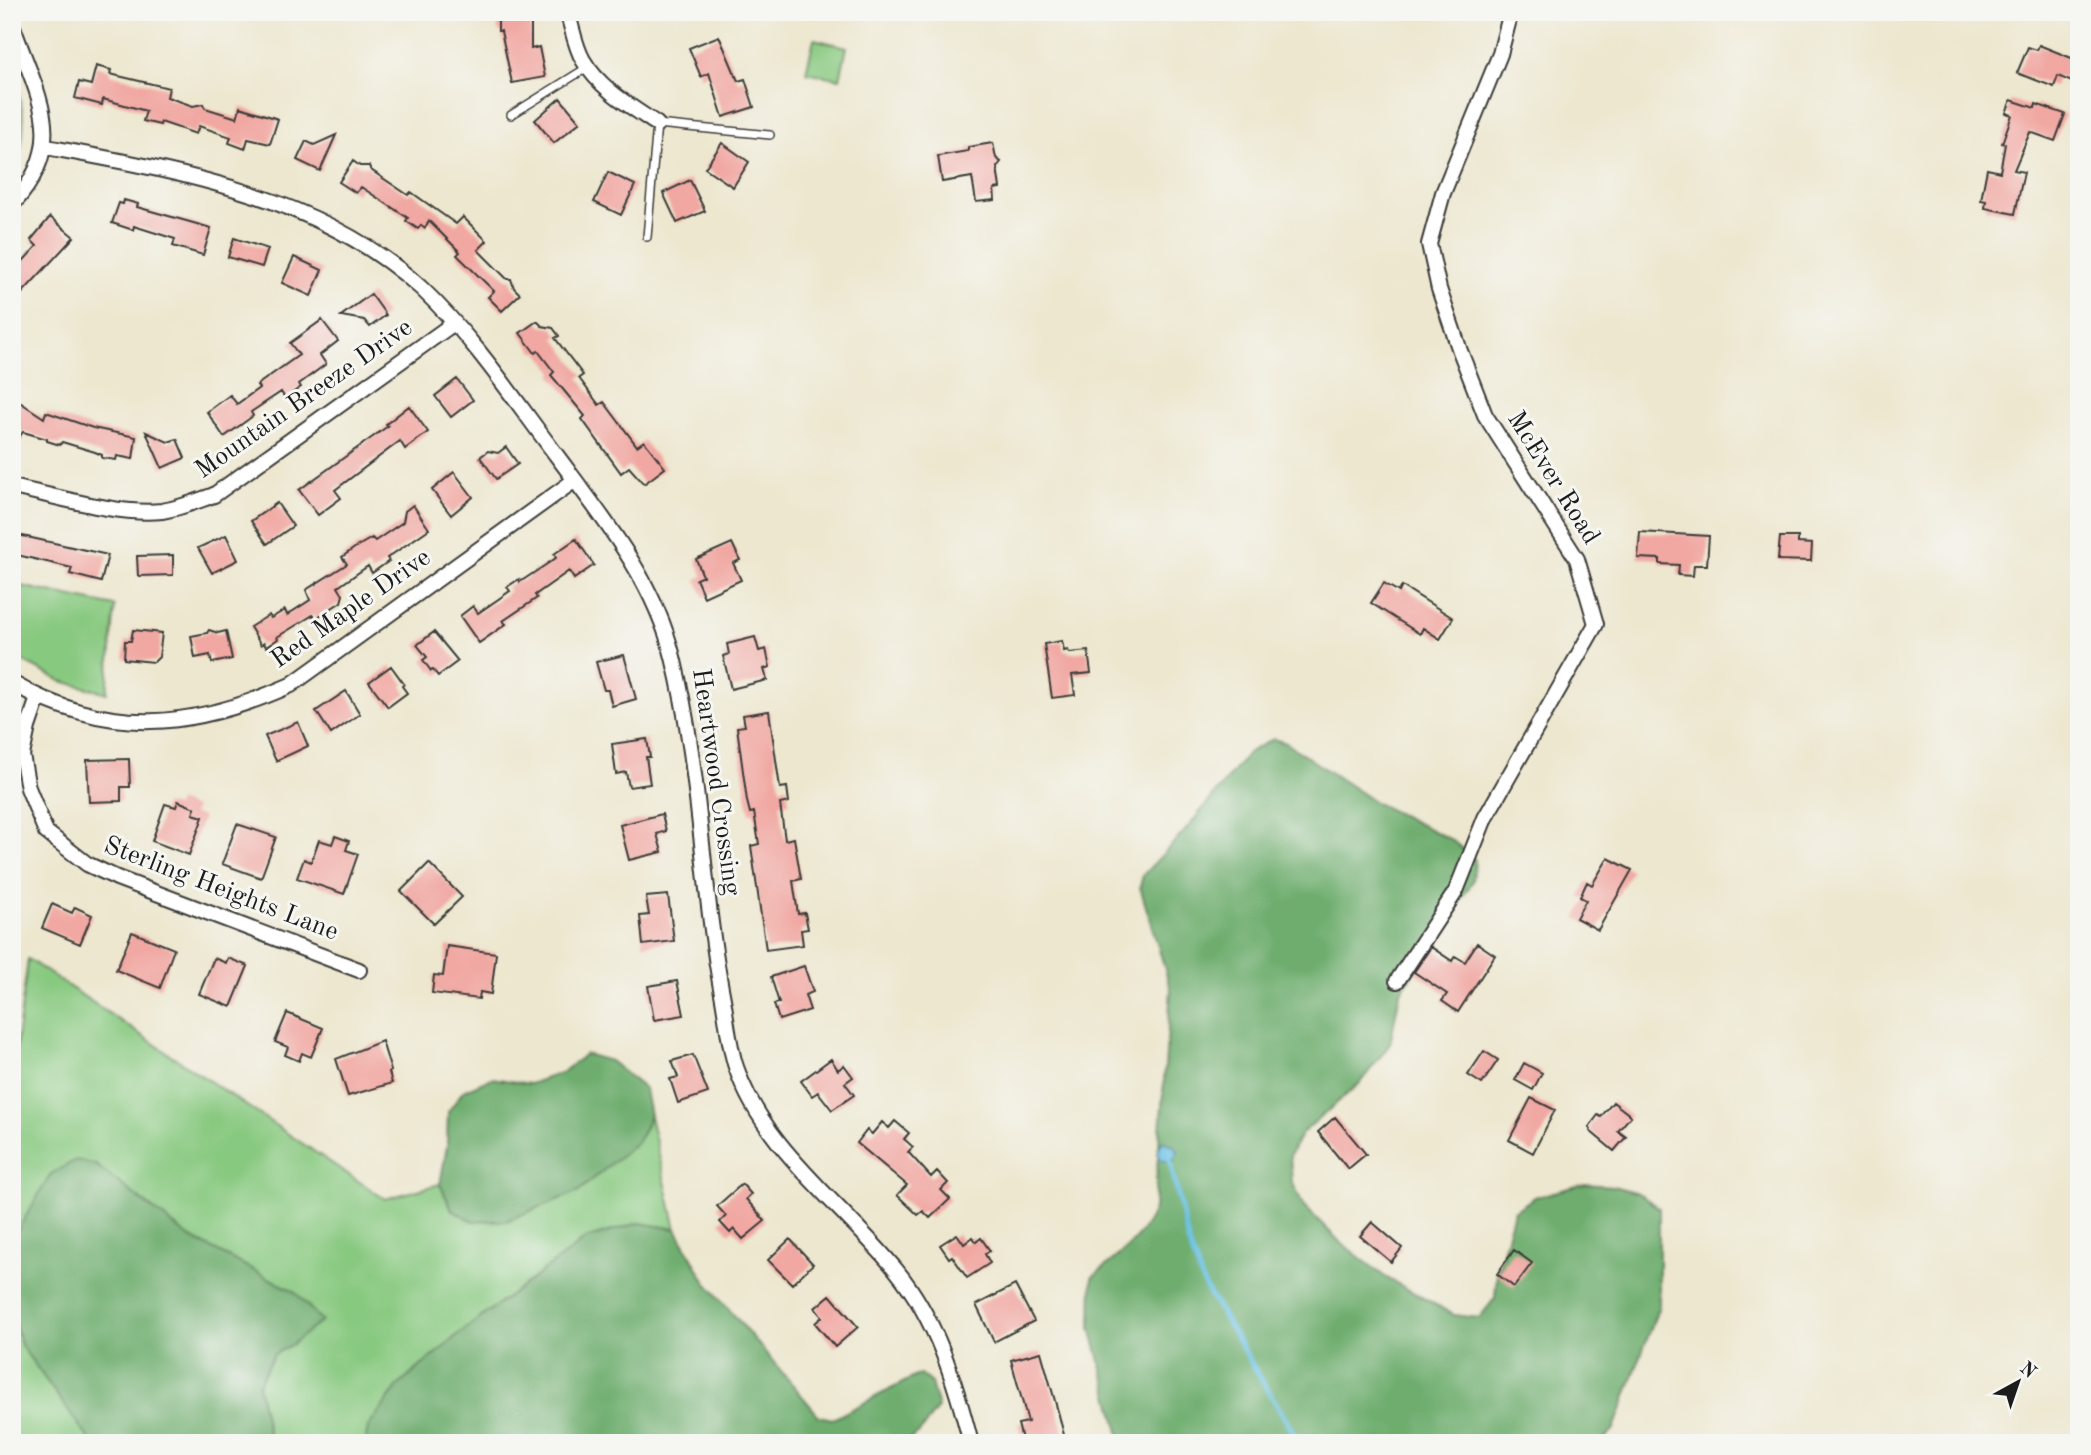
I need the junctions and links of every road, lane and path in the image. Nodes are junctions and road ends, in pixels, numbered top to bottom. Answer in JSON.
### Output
{"nodes":[{"id":1,"x":570,"y":12,"type":"edge"},
{"id":2,"x":1511,"y":12,"type":"edge"},
{"id":3,"x":12,"y":24,"type":"edge"},
{"id":4,"x":588,"y":67,"type":"junction"},
{"id":5,"x":512,"y":115,"type":"dead end"},
{"id":6,"x":657,"y":124,"type":"junction"},
{"id":7,"x":771,"y":135,"type":"dead end"},
{"id":8,"x":46,"y":147,"type":"junction"},
{"id":9,"x":12,"y":205,"type":"edge"},
{"id":10,"x":648,"y":237,"type":"dead end"},
{"id":11,"x":454,"y":323,"type":"junction"},
{"id":12,"x":575,"y":480,"type":"junction"},
{"id":13,"x":12,"y":487,"type":"edge"},
{"id":14,"x":12,"y":683,"type":"edge"},
{"id":15,"x":38,"y":698,"type":"junction"},
{"id":16,"x":359,"y":970,"type":"dead end"},
{"id":17,"x":1397,"y":981,"type":"dead end"},
{"id":18,"x":971,"y":1443,"type":"edge"}],
"edges":[{"from":1,"to":4,"type":"street"},
{"from":2,"to":17,"type":"street","name":"McEver Road"},
{"from":3,"to":8,"type":"street"},
{"from":4,"to":5,"type":"lane"},
{"from":4,"to":6,"type":"street"},
{"from":6,"to":7,"type":"lane"},
{"from":6,"to":10,"type":"lane"},
{"from":8,"to":9,"type":"street"},
{"from":8,"to":11,"type":"street","name":"Heartwood Crossing"},
{"from":11,"to":12,"type":"street","name":"Heartwood Crossing"},
{"from":11,"to":13,"type":"street","name":"Mountain Breeze Drive"},
{"from":12,"to":15,"type":"street","name":"Red Maple Drive"},
{"from":12,"to":18,"type":"street","name":"Heartwood Crossing"},
{"from":14,"to":15,"type":"street","name":"Red Maple Drive"},
{"from":15,"to":16,"type":"street","name":"Sterling Heights Lane"}]}
